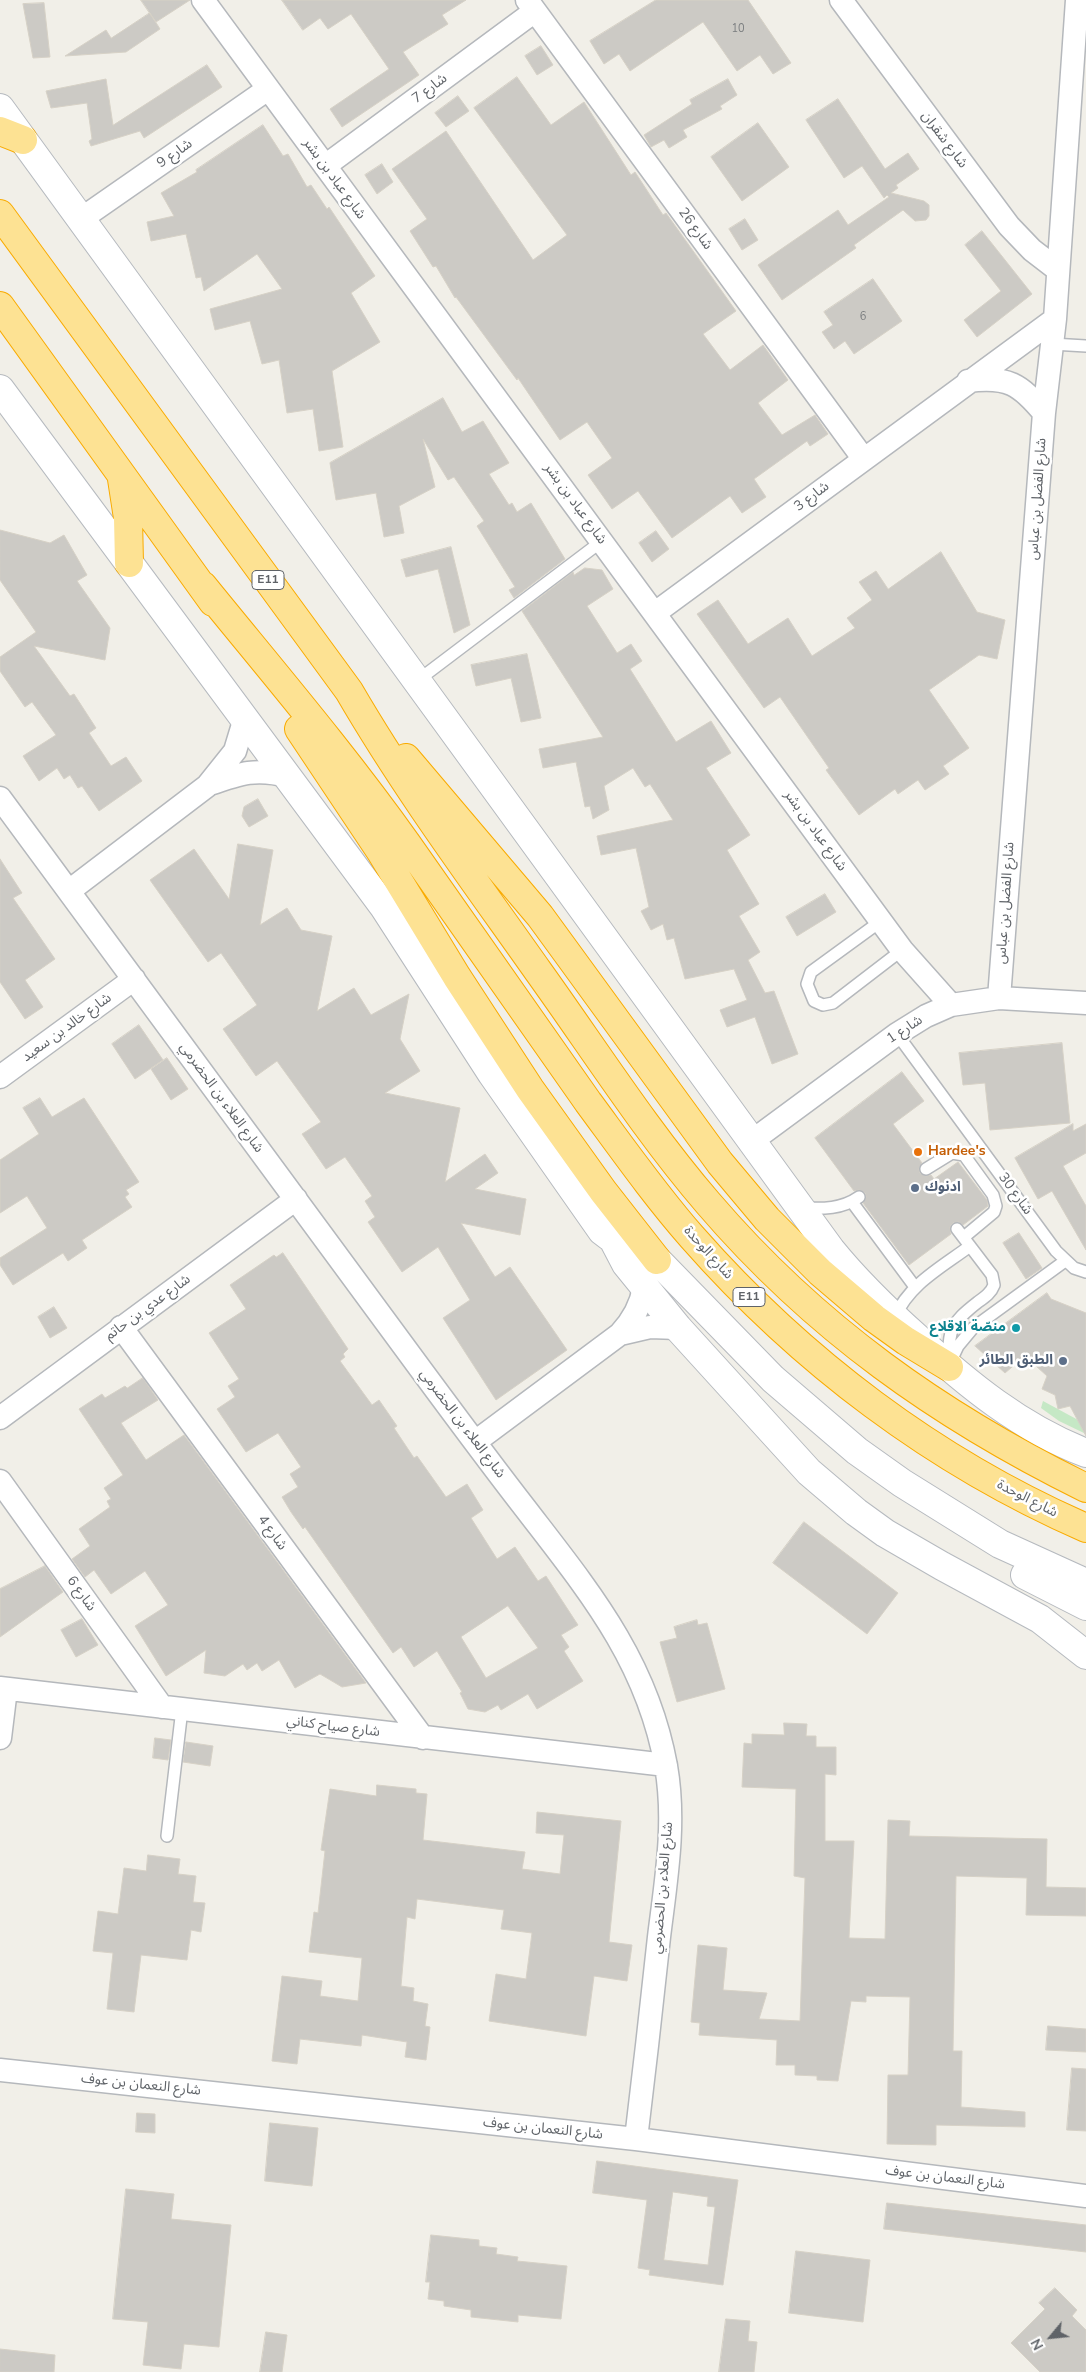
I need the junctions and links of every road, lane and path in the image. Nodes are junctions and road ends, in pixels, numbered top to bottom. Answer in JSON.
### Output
{"nodes":[{"id":1,"x":203,"y":0,"type":"edge"},
{"id":2,"x":841,"y":0,"type":"edge"},
{"id":3,"x":1077,"y":0,"type":"edge"},
{"id":4,"x":531,"y":6,"type":"edge"},
{"id":5,"x":268,"y":89,"type":"junction"},
{"id":6,"x":0,"y":108,"type":"edge"},
{"id":7,"x":12,"y":135,"type":"edge"},
{"id":8,"x":325,"y":166,"type":"junction"},
{"id":9,"x":0,"y":214,"type":"edge"},
{"id":10,"x":81,"y":219,"type":"junction"},
{"id":11,"x":1058,"y":270,"type":"junction"},
{"id":12,"x":0,"y":306,"type":"edge"},
{"id":13,"x":1055,"y":319,"type":"junction"},
{"id":14,"x":1052,"y":344,"type":"junction"},
{"id":15,"x":1086,"y":346,"type":"edge"},
{"id":16,"x":968,"y":381,"type":"junction"},
{"id":17,"x":0,"y":389,"type":"edge"},
{"id":18,"x":1044,"y":413,"type":"junction"},
{"id":19,"x":863,"y":458,"type":"junction"},
{"id":20,"x":120,"y":473,"type":"junction"},
{"id":21,"x":602,"y":541,"type":"junction"},
{"id":22,"x":129,"y":563,"type":"junction"},
{"id":23,"x":203,"y":586,"type":"junction"},
{"id":24,"x":655,"y":613,"type":"junction"},
{"id":25,"x":417,"y":681,"type":"junction"},
{"id":26,"x":349,"y":691,"type":"junction"},
{"id":27,"x":245,"y":718,"type":"junction"},
{"id":28,"x":288,"y":776,"type":"junction"},
{"id":29,"x":207,"y":786,"type":"junction"},
{"id":30,"x":0,"y":798,"type":"edge"},
{"id":31,"x":69,"y":891,"type":"junction"},
{"id":32,"x":881,"y":921,"type":"junction"},
{"id":33,"x":902,"y":950,"type":"junction"},
{"id":34,"x":134,"y":979,"type":"junction"},
{"id":35,"x":999,"y":998,"type":"junction"},
{"id":36,"x":1086,"y":1003,"type":"edge"},
{"id":37,"x":951,"y":1005,"type":"junction"},
{"id":38,"x":898,"y":1034,"type":"junction"},
{"id":39,"x":0,"y":1077,"type":"edge"},
{"id":40,"x":752,"y":1140,"type":"junction"},
{"id":41,"x":926,"y":1169,"type":"dead end"},
{"id":42,"x":296,"y":1199,"type":"junction"},
{"id":43,"x":801,"y":1208,"type":"junction"},
{"id":44,"x":964,"y":1237,"type":"junction"},
{"id":45,"x":614,"y":1240,"type":"junction"},
{"id":46,"x":657,"y":1260,"type":"junction"},
{"id":47,"x":1065,"y":1261,"type":"junction"},
{"id":48,"x":1086,"y":1272,"type":"edge"},
{"id":49,"x":644,"y":1287,"type":"junction"},
{"id":50,"x":915,"y":1287,"type":"junction"},
{"id":51,"x":894,"y":1318,"type":"junction"},
{"id":52,"x":122,"y":1327,"type":"junction"},
{"id":53,"x":678,"y":1328,"type":"junction"},
{"id":54,"x":620,"y":1334,"type":"junction"},
{"id":55,"x":949,"y":1367,"type":"junction"},
{"id":56,"x":0,"y":1418,"type":"edge"},
{"id":57,"x":475,"y":1442,"type":"junction"},
{"id":58,"x":1086,"y":1453,"type":"edge"},
{"id":59,"x":0,"y":1481,"type":"edge"},
{"id":60,"x":1086,"y":1488,"type":"edge"},
{"id":61,"x":972,"y":1525,"type":"junction"},
{"id":62,"x":1086,"y":1528,"type":"edge"},
{"id":63,"x":1086,"y":1583,"type":"edge"},
{"id":64,"x":1086,"y":1606,"type":"edge"},
{"id":65,"x":1086,"y":1655,"type":"edge"},
{"id":66,"x":3,"y":1689,"type":"edge"},
{"id":67,"x":172,"y":1708,"type":"junction"},
{"id":68,"x":0,"y":1738,"type":"edge"},
{"id":69,"x":423,"y":1738,"type":"junction"},
{"id":70,"x":666,"y":1765,"type":"junction"},
{"id":71,"x":167,"y":1836,"type":"dead end"},
{"id":72,"x":0,"y":2070,"type":"edge"},
{"id":73,"x":636,"y":2139,"type":"junction"},
{"id":74,"x":1086,"y":2196,"type":"edge"}],
"edges":[{"from":1,"to":5,"type":"street","name":"شارع عباد بن بشر"},
{"from":2,"to":11,"type":"street","name":"شارع شقران"},
{"from":3,"to":11,"type":"street","name":"شارع الفضل بن عباس"},
{"from":4,"to":8,"type":"street","name":"شارع 7"},
{"from":4,"to":19,"type":"street","name":"شارع 26"},
{"from":5,"to":8,"type":"street","name":"شارع عباد بن بشر"},
{"from":5,"to":10,"type":"street","name":"شارع 9"},
{"from":6,"to":7,"type":"street"},
{"from":7,"to":10,"type":"street"},
{"from":8,"to":21,"type":"street","name":"شارع عباد بن بشر"},
{"from":9,"to":26,"type":"highway","number":"E11"},
{"from":10,"to":25,"type":"street"},
{"from":11,"to":13,"type":"street","name":"شارع الفضل بن عباس"},
{"from":12,"to":20,"type":"highway","number":"E11"},
{"from":13,"to":14,"type":"street","name":"شارع الفضل بن عباس"},
{"from":13,"to":16,"type":"street","name":"شارع 3"},
{"from":14,"to":15,"type":"lane"},
{"from":14,"to":18,"type":"street","name":"شارع الفضل بن عباس"},
{"from":16,"to":18,"type":"street"},
{"from":16,"to":19,"type":"street","name":"شارع 3"},
{"from":17,"to":22,"type":"street"},
{"from":18,"to":35,"type":"street","name":"شارع الفضل بن عباس"},
{"from":19,"to":24,"type":"street","name":"شارع 3"},
{"from":20,"to":22,"type":"highway"},
{"from":20,"to":23,"type":"highway","number":"E11"},
{"from":21,"to":24,"type":"street","name":"شارع عباد بن بشر"},
{"from":21,"to":25,"type":"lane"},
{"from":22,"to":27,"type":"street"},
{"from":23,"to":46,"type":"highway"},
{"from":23,"to":62,"type":"highway","name":"شارع الوحدة","number":"E11"},
{"from":24,"to":32,"type":"street","name":"شارع عباد بن بشر"},
{"from":25,"to":40,"type":"street"},
{"from":26,"to":55,"type":"highway"},
{"from":26,"to":60,"type":"highway","number":"E11"},
{"from":27,"to":28,"type":"street"},
{"from":27,"to":29,"type":"street"},
{"from":28,"to":29,"type":"street"},
{"from":28,"to":45,"type":"street"},
{"from":29,"to":31,"type":"street"},
{"from":30,"to":31,"type":"street","name":"شارع العلاء بن الحضرمي"},
{"from":31,"to":34,"type":"street","name":"شارع العلاء بن الحضرمي"},
{"from":32,"to":33,"type":"street","name":"شارع عباد بن بشر"},
{"from":32,"to":33,"type":"lane"},
{"from":33,"to":37,"type":"street","name":"شارع عباد بن بشر"},
{"from":34,"to":39,"type":"street","name":"شارع خالد بن سعيد"},
{"from":34,"to":42,"type":"street","name":"شارع العلاء بن الحضرمي"},
{"from":35,"to":36,"type":"street","name":"شارع 1"},
{"from":35,"to":37,"type":"street","name":"شارع 1"},
{"from":37,"to":38,"type":"street","name":"شارع 1"},
{"from":38,"to":40,"type":"street","name":"شارع 1"},
{"from":38,"to":47,"type":"lane","name":"شارع 30"},
{"from":40,"to":43,"type":"street"},
{"from":41,"to":44,"type":"lane"},
{"from":42,"to":52,"type":"street","name":"شارع عدي بن حاتم"},
{"from":42,"to":57,"type":"street","name":"شارع العلاء بن الحضرمي"},
{"from":43,"to":50,"type":"lane"},
{"from":43,"to":51,"type":"street"},
{"from":44,"to":50,"type":"lane"},
{"from":44,"to":55,"type":"lane"},
{"from":45,"to":46,"type":"street"},
{"from":45,"to":49,"type":"street"},
{"from":46,"to":61,"type":"street"},
{"from":47,"to":48,"type":"lane","name":"شارع 30"},
{"from":47,"to":55,"type":"lane"},
{"from":49,"to":53,"type":"street"},
{"from":49,"to":54,"type":"street"},
{"from":50,"to":51,"type":"lane"},
{"from":51,"to":55,"type":"street"},
{"from":52,"to":56,"type":"street","name":"شارع عدي بن حاتم"},
{"from":52,"to":69,"type":"street","name":"شارع 4"},
{"from":53,"to":54,"type":"street"},
{"from":53,"to":65,"type":"street"},
{"from":54,"to":57,"type":"street"},
{"from":55,"to":58,"type":"street"},
{"from":57,"to":70,"type":"street","name":"شارع العلاء بن الحضرمي"},
{"from":59,"to":67,"type":"street","name":"شارع 6"},
{"from":61,"to":63,"type":"street"},
{"from":61,"to":64,"type":"street"},
{"from":66,"to":67,"type":"street","name":"شارع صياح كناني"},
{"from":66,"to":68,"type":"street"},
{"from":67,"to":69,"type":"street","name":"شارع صياح كناني"},
{"from":67,"to":71,"type":"lane"},
{"from":69,"to":70,"type":"street","name":"شارع صياح كناني"},
{"from":70,"to":73,"type":"street","name":"شارع العلاء بن الحضرمي"},
{"from":72,"to":73,"type":"street","name":"شارع النعمان بن عوف"},
{"from":73,"to":74,"type":"street","name":"شارع النعمان بن عوف"}]}
